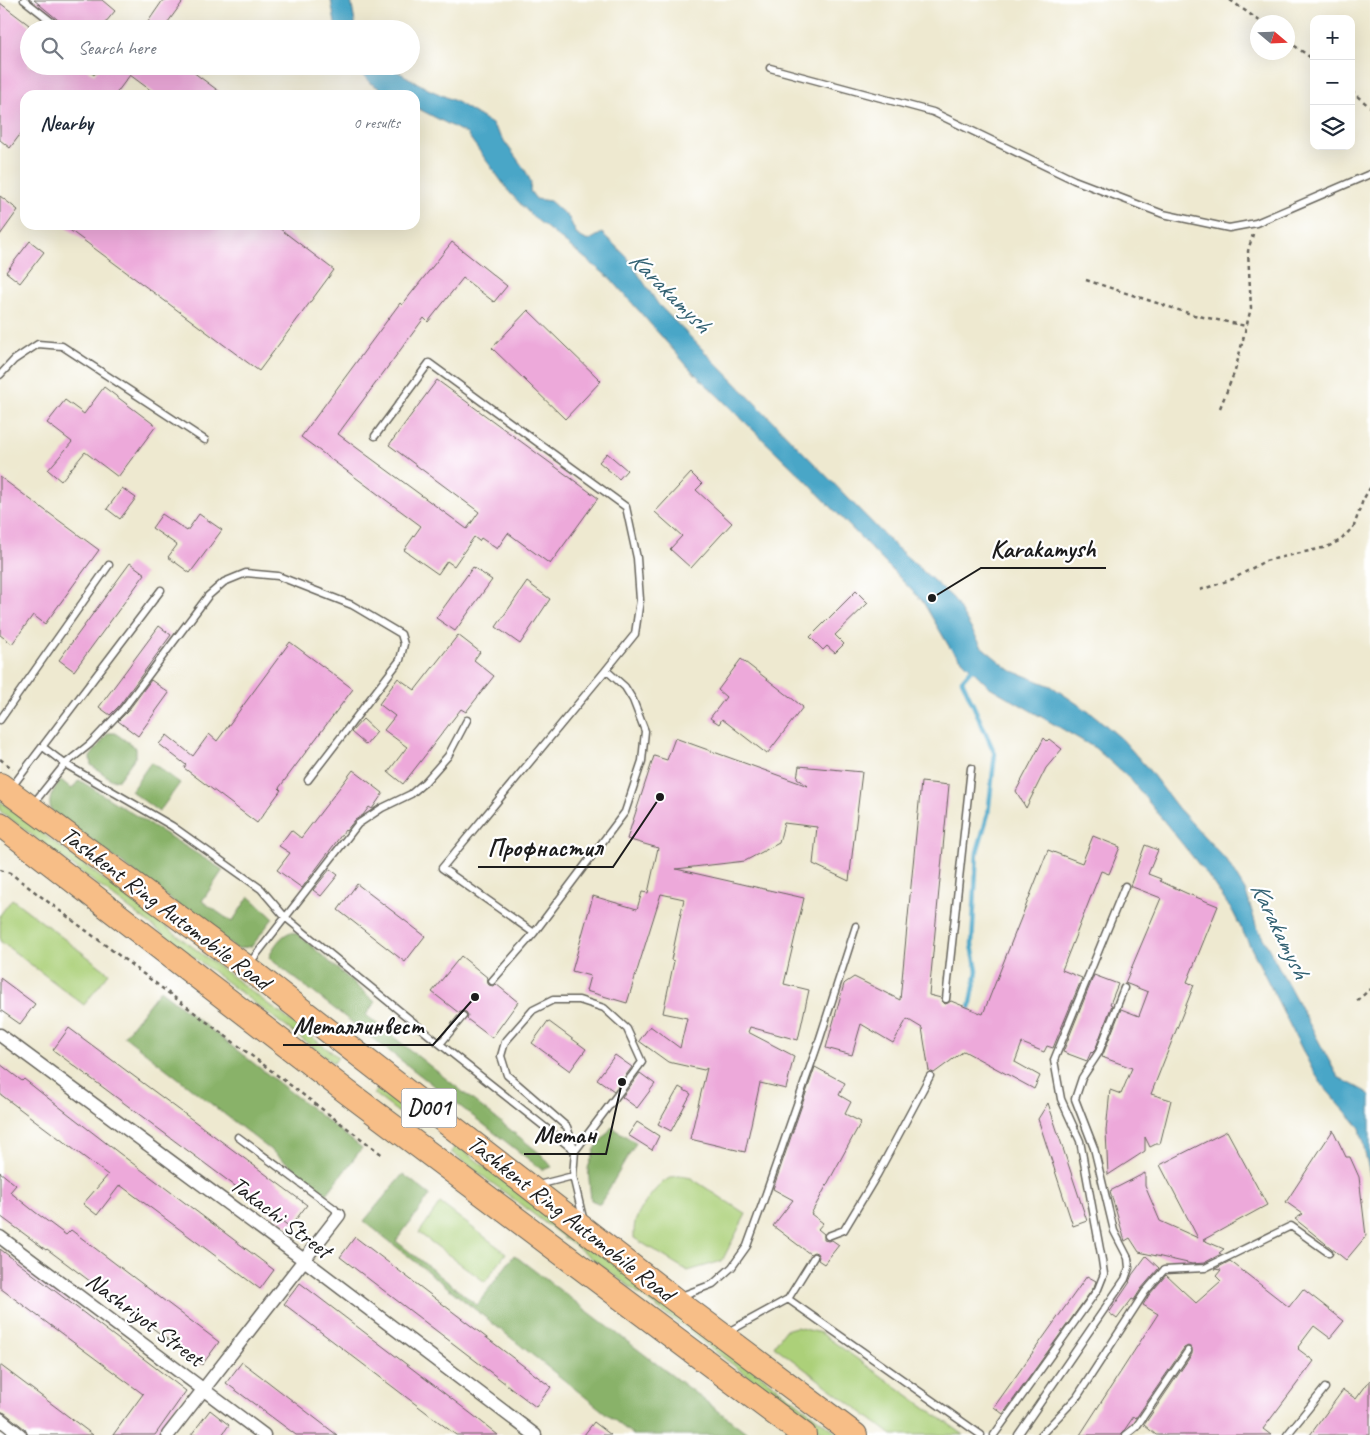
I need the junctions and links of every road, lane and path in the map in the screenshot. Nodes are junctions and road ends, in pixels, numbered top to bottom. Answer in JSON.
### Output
{"nodes":[{"id":1,"x":24,"y":0,"type":"edge"},
{"id":2,"x":1230,"y":0,"type":"edge"},
{"id":3,"x":1251,"y":15,"type":"edge"},
{"id":4,"x":50,"y":20,"type":"edge"},
{"id":5,"x":1295,"y":47,"type":"edge"},
{"id":6,"x":1310,"y":57,"type":"edge"},
{"id":7,"x":770,"y":68,"type":"dead end"},
{"id":8,"x":1355,"y":94,"type":"edge"},
{"id":9,"x":1370,"y":107,"type":"edge"},
{"id":10,"x":1370,"y":174,"type":"edge"},
{"id":11,"x":1256,"y":222,"type":"junction"},
{"id":12,"x":1086,"y":280,"type":"dead end"},
{"id":13,"x":1246,"y":326,"type":"junction"},
{"id":14,"x":0,"y":374,"type":"edge"},
{"id":15,"x":1220,"y":408,"type":"dead end"},
{"id":16,"x":375,"y":436,"type":"dead end"},
{"id":17,"x":205,"y":440,"type":"dead end"},
{"id":18,"x":1370,"y":488,"type":"edge"},
{"id":19,"x":109,"y":565,"type":"dead end"},
{"id":20,"x":161,"y":590,"type":"dead end"},
{"id":21,"x":1200,"y":590,"type":"dead end"},
{"id":22,"x":606,"y":670,"type":"junction"},
{"id":23,"x":0,"y":720,"type":"edge"},
{"id":24,"x":467,"y":720,"type":"dead end"},
{"id":25,"x":43,"y":747,"type":"junction"},
{"id":26,"x":65,"y":764,"type":"junction"},
{"id":27,"x":971,"y":768,"type":"dead end"},
{"id":28,"x":308,"y":780,"type":"dead end"},
{"id":29,"x":5,"y":788,"type":"edge"},
{"id":30,"x":30,"y":807,"type":"junction"},
{"id":31,"x":0,"y":824,"type":"edge"},
{"id":32,"x":0,"y":870,"type":"edge"},
{"id":33,"x":1125,"y":886,"type":"dead end"},
{"id":34,"x":285,"y":917,"type":"junction"},
{"id":35,"x":856,"y":926,"type":"dead end"},
{"id":36,"x":534,"y":932,"type":"junction"},
{"id":37,"x":246,"y":967,"type":"junction"},
{"id":38,"x":492,"y":982,"type":"dead end"},
{"id":39,"x":1124,"y":988,"type":"dead end"},
{"id":40,"x":1370,"y":989,"type":"edge"},
{"id":41,"x":946,"y":999,"type":"dead end"},
{"id":42,"x":1357,"y":1001,"type":"dead end"},
{"id":43,"x":463,"y":1016,"type":"dead end"},
{"id":44,"x":0,"y":1035,"type":"edge"},
{"id":45,"x":440,"y":1044,"type":"junction"},
{"id":46,"x":370,"y":1062,"type":"junction"},
{"id":47,"x":930,"y":1076,"type":"dead end"},
{"id":48,"x":347,"y":1092,"type":"junction"},
{"id":49,"x":449,"y":1124,"type":"junction"},
{"id":50,"x":238,"y":1138,"type":"dead end"},
{"id":51,"x":575,"y":1151,"type":"junction"},
{"id":52,"x":426,"y":1152,"type":"junction"},
{"id":53,"x":384,"y":1156,"type":"dead end"},
{"id":54,"x":573,"y":1176,"type":"junction"},
{"id":55,"x":530,"y":1186,"type":"junction"},
{"id":56,"x":338,"y":1215,"type":"joint"},
{"id":57,"x":587,"y":1231,"type":"junction"},
{"id":58,"x":828,"y":1236,"type":"dead end"},
{"id":59,"x":0,"y":1237,"type":"edge"},
{"id":60,"x":1329,"y":1253,"type":"dead end"},
{"id":61,"x":814,"y":1257,"type":"dead end"},
{"id":62,"x":304,"y":1260,"type":"junction"},
{"id":63,"x":674,"y":1298,"type":"junction"},
{"id":64,"x":788,"y":1299,"type":"junction"},
{"id":65,"x":723,"y":1335,"type":"junction"},
{"id":66,"x":1188,"y":1350,"type":"dead end"},
{"id":67,"x":1325,"y":1388,"type":"dead end"},
{"id":68,"x":203,"y":1389,"type":"junction"},
{"id":69,"x":0,"y":1420,"type":"edge"},
{"id":70,"x":20,"y":1435,"type":"edge"},
{"id":71,"x":168,"y":1435,"type":"edge"},
{"id":72,"x":264,"y":1435,"type":"edge"},
{"id":73,"x":535,"y":1435,"type":"edge"},
{"id":74,"x":804,"y":1435,"type":"edge"},
{"id":75,"x":855,"y":1435,"type":"edge"},
{"id":76,"x":981,"y":1435,"type":"edge"},
{"id":77,"x":994,"y":1435,"type":"edge"},
{"id":78,"x":1018,"y":1435,"type":"edge"},
{"id":79,"x":1041,"y":1435,"type":"edge"},
{"id":80,"x":1126,"y":1435,"type":"edge"},
{"id":81,"x":1287,"y":1435,"type":"edge"}],
"edges":[{"from":1,"to":4,"type":"lane"},
{"from":2,"to":3,"type":"path"},
{"from":5,"to":6,"type":"path"},
{"from":7,"to":11,"type":"lane"},
{"from":8,"to":9,"type":"path"},
{"from":10,"to":11,"type":"lane"},
{"from":11,"to":13,"type":"path"},
{"from":12,"to":13,"type":"path"},
{"from":13,"to":15,"type":"path"},
{"from":14,"to":17,"type":"lane"},
{"from":16,"to":22,"type":"lane"},
{"from":18,"to":21,"type":"path"},
{"from":19,"to":23,"type":"lane"},
{"from":20,"to":25,"type":"lane"},
{"from":22,"to":36,"type":"lane"},
{"from":22,"to":36,"type":"lane"},
{"from":24,"to":34,"type":"lane"},
{"from":25,"to":26,"type":"lane"},
{"from":25,"to":29,"type":"lane"},
{"from":26,"to":28,"type":"lane"},
{"from":26,"to":30,"type":"lane"},
{"from":26,"to":34,"type":"lane"},
{"from":27,"to":41,"type":"lane"},
{"from":29,"to":30,"type":"highway","name":"Tashkent Ring Automobile Road","number":"D001"},
{"from":30,"to":37,"type":"highway","name":"Tashkent Ring Automobile Road","number":"D001"},
{"from":31,"to":48,"type":"highway","name":"Tashkent Ring Automobile Road","number":"D001"},
{"from":32,"to":53,"type":"path"},
{"from":33,"to":77,"type":"lane"},
{"from":34,"to":37,"type":"lane"},
{"from":34,"to":45,"type":"lane"},
{"from":35,"to":63,"type":"lane"},
{"from":36,"to":38,"type":"lane"},
{"from":37,"to":46,"type":"highway","name":"Tashkent Ring Automobile Road","number":"D001"},
{"from":39,"to":78,"type":"lane"},
{"from":40,"to":42,"type":"path"},
{"from":43,"to":45,"type":"lane"},
{"from":44,"to":62,"type":"street","name":"Takachi Street"},
{"from":45,"to":51,"type":"lane"},
{"from":46,"to":48,"type":"highway"},
{"from":46,"to":49,"type":"highway","name":"Tashkent Ring Automobile Road","number":"D001"},
{"from":47,"to":58,"type":"lane"},
{"from":48,"to":52,"type":"highway","name":"Tashkent Ring Automobile Road","number":"D001"},
{"from":49,"to":52,"type":"highway"},
{"from":49,"to":55,"type":"highway","name":"Tashkent Ring Automobile Road","number":"D001"},
{"from":50,"to":56,"type":"lane"},
{"from":51,"to":51,"type":"lane"},
{"from":51,"to":54,"type":"lane"},
{"from":52,"to":74,"type":"highway","name":"Tashkent Ring Automobile Road","number":"D001"},
{"from":54,"to":55,"type":"lane"},
{"from":54,"to":57,"type":"lane"},
{"from":55,"to":57,"type":"highway","name":"Tashkent Ring Automobile Road","number":"D001"},
{"from":56,"to":62,"type":"street"},
{"from":57,"to":63,"type":"highway","name":"Tashkent Ring Automobile Road","number":"D001"},
{"from":59,"to":68,"type":"street","name":"Nashriyot Street"},
{"from":60,"to":79,"type":"lane"},
{"from":61,"to":64,"type":"lane"},
{"from":62,"to":68,"type":"street"},
{"from":62,"to":73,"type":"street","name":"Takachi Street"},
{"from":63,"to":65,"type":"highway","name":"Tashkent Ring Automobile Road","number":"D001"},
{"from":64,"to":65,"type":"lane"},
{"from":64,"to":76,"type":"lane"},
{"from":65,"to":75,"type":"highway","name":"Tashkent Ring Automobile Road","number":"D001"},
{"from":66,"to":80,"type":"lane"},
{"from":67,"to":81,"type":"lane"},
{"from":68,"to":71,"type":"street"},
{"from":68,"to":72,"type":"street","name":"Nashriyot Street"},
{"from":69,"to":70,"type":"street"}]}
